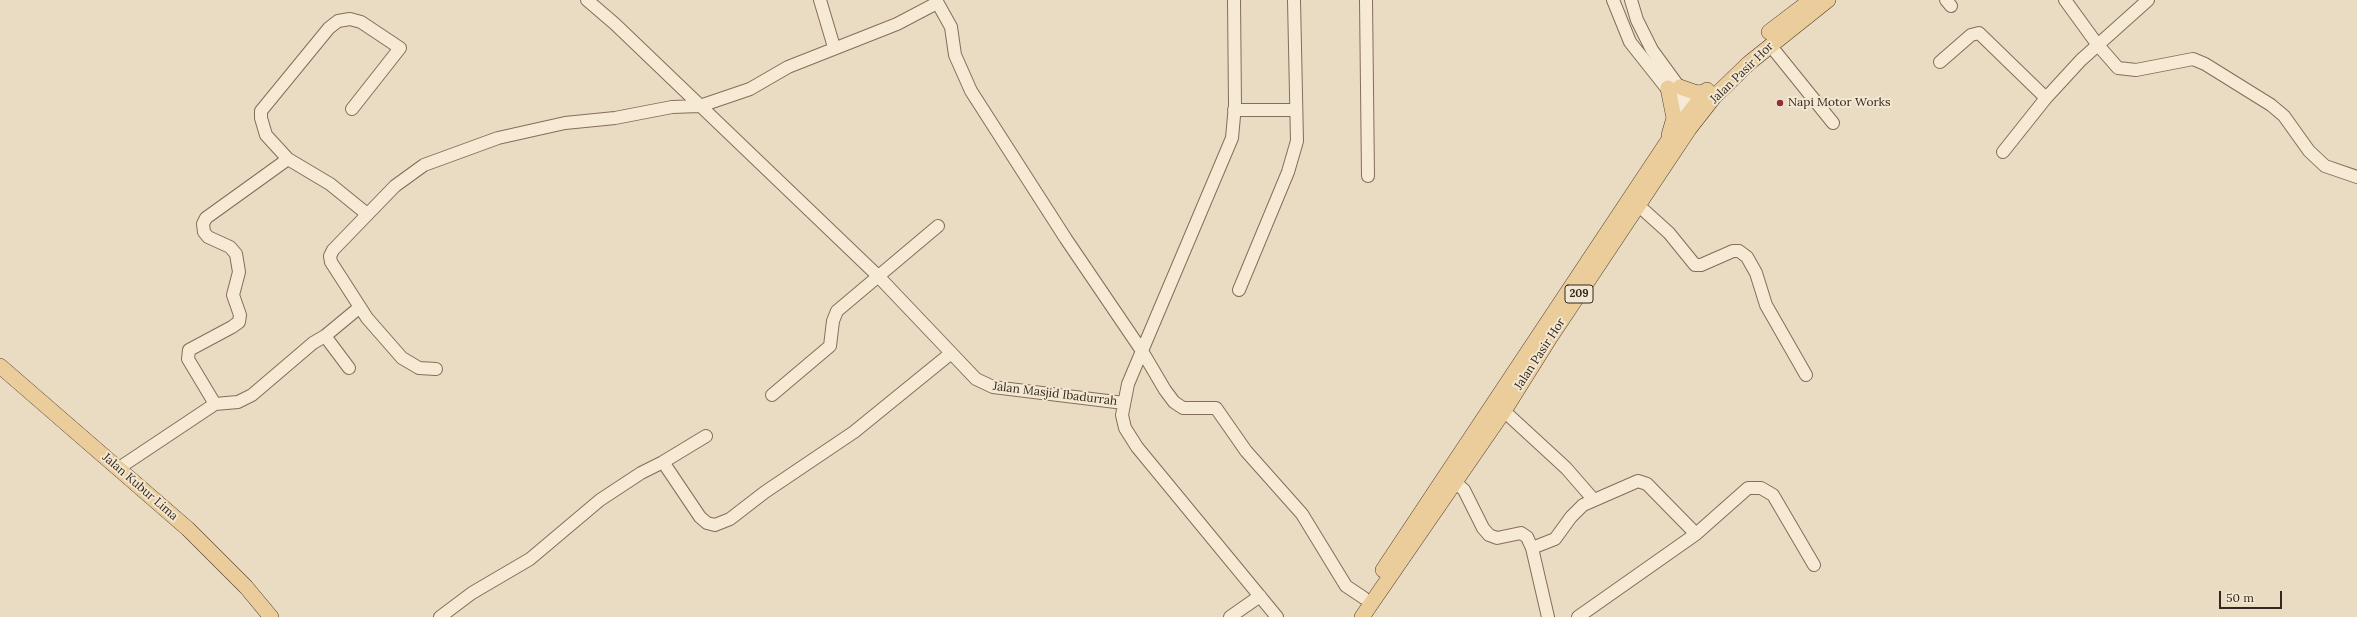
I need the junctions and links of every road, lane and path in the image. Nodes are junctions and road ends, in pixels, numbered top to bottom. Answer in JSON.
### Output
{"nodes":[{"id":1,"x":587,"y":0,"type":"edge"},
{"id":2,"x":820,"y":0,"type":"edge"},
{"id":3,"x":1234,"y":0,"type":"edge"},
{"id":4,"x":1294,"y":0,"type":"edge"},
{"id":5,"x":1366,"y":0,"type":"edge"},
{"id":6,"x":1614,"y":0,"type":"edge"},
{"id":7,"x":1631,"y":0,"type":"edge"},
{"id":8,"x":1811,"y":0,"type":"edge"},
{"id":9,"x":1828,"y":0,"type":"edge"},
{"id":10,"x":2065,"y":0,"type":"edge"},
{"id":11,"x":2148,"y":0,"type":"edge"},
{"id":12,"x":936,"y":2,"type":"edge"},
{"id":13,"x":2097,"y":44,"type":"junction"},
{"id":14,"x":1770,"y":45,"type":"junction"},
{"id":15,"x":834,"y":48,"type":"junction"},
{"id":16,"x":1940,"y":62,"type":"dead end"},
{"id":17,"x":1674,"y":88,"type":"junction"},
{"id":18,"x":1705,"y":92,"type":"junction"},
{"id":19,"x":2046,"y":98,"type":"junction"},
{"id":20,"x":700,"y":106,"type":"junction"},
{"id":21,"x":352,"y":110,"type":"dead end"},
{"id":22,"x":1234,"y":110,"type":"junction"},
{"id":23,"x":1296,"y":110,"type":"junction"},
{"id":24,"x":1690,"y":110,"type":"junction"},
{"id":25,"x":1833,"y":123,"type":"dead end"},
{"id":26,"x":1670,"y":138,"type":"junction"},
{"id":27,"x":2003,"y":152,"type":"dead end"},
{"id":28,"x":288,"y":159,"type":"junction"},
{"id":29,"x":1368,"y":176,"type":"dead end"},
{"id":30,"x":2357,"y":177,"type":"edge"},
{"id":31,"x":1638,"y":205,"type":"junction"},
{"id":32,"x":367,"y":214,"type":"junction"},
{"id":33,"x":938,"y":226,"type":"dead end"},
{"id":34,"x":878,"y":276,"type":"junction"},
{"id":35,"x":1239,"y":290,"type":"dead end"},
{"id":36,"x":360,"y":307,"type":"junction"},
{"id":37,"x":325,"y":336,"type":"junction"},
{"id":38,"x":1142,"y":351,"type":"junction"},
{"id":39,"x":950,"y":354,"type":"junction"},
{"id":40,"x":0,"y":366,"type":"edge"},
{"id":41,"x":349,"y":368,"type":"dead end"},
{"id":42,"x":436,"y":369,"type":"dead end"},
{"id":43,"x":1806,"y":375,"type":"dead end"},
{"id":44,"x":772,"y":395,"type":"dead end"},
{"id":45,"x":1124,"y":403,"type":"junction"},
{"id":46,"x":215,"y":404,"type":"junction"},
{"id":47,"x":1504,"y":411,"type":"junction"},
{"id":48,"x":706,"y":436,"type":"dead end"},
{"id":49,"x":663,"y":462,"type":"junction"},
{"id":50,"x":119,"y":468,"type":"junction"},
{"id":51,"x":1455,"y":482,"type":"junction"},
{"id":52,"x":1593,"y":499,"type":"junction"},
{"id":53,"x":1696,"y":534,"type":"junction"},
{"id":54,"x":1532,"y":548,"type":"junction"},
{"id":55,"x":1814,"y":565,"type":"dead end"},
{"id":56,"x":1260,"y":596,"type":"junction"},
{"id":57,"x":1364,"y":598,"type":"junction"},
{"id":58,"x":271,"y":617,"type":"edge"},
{"id":59,"x":440,"y":617,"type":"edge"},
{"id":60,"x":1230,"y":617,"type":"edge"},
{"id":61,"x":1277,"y":617,"type":"edge"},
{"id":62,"x":1351,"y":617,"type":"edge"},
{"id":63,"x":1362,"y":617,"type":"edge"},
{"id":64,"x":1548,"y":617,"type":"edge"},
{"id":65,"x":1578,"y":617,"type":"edge"}],
"edges":[{"from":1,"to":20,"type":"street"},
{"from":2,"to":15,"type":"street"},
{"from":3,"to":22,"type":"street"},
{"from":4,"to":23,"type":"street"},
{"from":5,"to":29,"type":"street"},
{"from":6,"to":17,"type":"street"},
{"from":7,"to":17,"type":"street"},
{"from":8,"to":18,"type":"main road","name":"Jalan Pasir Hor","number":"209"},
{"from":9,"to":14,"type":"main road","name":"Jalan Pasir Hor","number":"209"},
{"from":10,"to":13,"type":"street"},
{"from":11,"to":13,"type":"street"},
{"from":12,"to":15,"type":"street"},
{"from":12,"to":38,"type":"street"},
{"from":13,"to":19,"type":"street"},
{"from":13,"to":30,"type":"street"},
{"from":14,"to":25,"type":"street"},
{"from":14,"to":31,"type":"main road","name":"Jalan Pasir Hor","number":"209"},
{"from":15,"to":20,"type":"street"},
{"from":16,"to":19,"type":"street"},
{"from":17,"to":18,"type":"main road"},
{"from":17,"to":24,"type":"street"},
{"from":17,"to":26,"type":"main road"},
{"from":18,"to":24,"type":"main road","name":"Jalan Pasir Hor","number":"209"},
{"from":19,"to":27,"type":"street"},
{"from":20,"to":32,"type":"street"},
{"from":20,"to":34,"type":"street","name":"Jalan Masjid Ibadurrah"},
{"from":21,"to":28,"type":"street"},
{"from":22,"to":23,"type":"street"},
{"from":22,"to":38,"type":"street"},
{"from":23,"to":35,"type":"street"},
{"from":24,"to":26,"type":"main road","name":"Jalan Pasir Hor","number":"209"},
{"from":26,"to":57,"type":"main road","name":"Jalan Pasir Hor","number":"209"},
{"from":28,"to":32,"type":"street"},
{"from":28,"to":46,"type":"street"},
{"from":31,"to":43,"type":"street"},
{"from":31,"to":47,"type":"main road","name":"Jalan Pasir Hor","number":"209"},
{"from":32,"to":36,"type":"street"},
{"from":33,"to":34,"type":"street"},
{"from":34,"to":39,"type":"street","name":"Jalan Masjid Ibadurrah"},
{"from":34,"to":44,"type":"street"},
{"from":36,"to":37,"type":"street"},
{"from":36,"to":42,"type":"street"},
{"from":37,"to":41,"type":"street"},
{"from":37,"to":46,"type":"street"},
{"from":38,"to":45,"type":"street"},
{"from":38,"to":57,"type":"street"},
{"from":39,"to":45,"type":"street","name":"Jalan Masjid Ibadurrah"},
{"from":39,"to":49,"type":"street"},
{"from":40,"to":50,"type":"main road","name":"Jalan Kubur Lima"},
{"from":45,"to":56,"type":"street"},
{"from":46,"to":50,"type":"street"},
{"from":47,"to":51,"type":"main road","name":"Jalan Pasir Hor","number":"209"},
{"from":47,"to":52,"type":"street"},
{"from":48,"to":49,"type":"street"},
{"from":49,"to":59,"type":"street"},
{"from":50,"to":58,"type":"main road","name":"Jalan Kubur Lima"},
{"from":51,"to":54,"type":"street"},
{"from":51,"to":63,"type":"main road","name":"Jalan Pasir Hor","number":"209"},
{"from":52,"to":53,"type":"street"},
{"from":52,"to":54,"type":"street"},
{"from":53,"to":55,"type":"street"},
{"from":53,"to":65,"type":"street"},
{"from":54,"to":64,"type":"street"},
{"from":56,"to":60,"type":"street"},
{"from":56,"to":61,"type":"street"},
{"from":57,"to":62,"type":"main road","name":"Jalan Pasir Hor","number":"209"}]}
